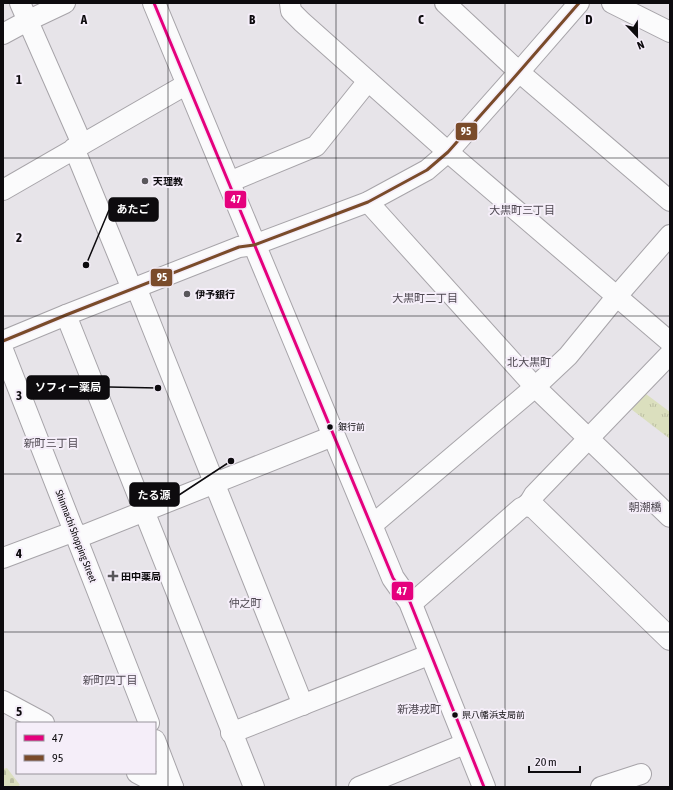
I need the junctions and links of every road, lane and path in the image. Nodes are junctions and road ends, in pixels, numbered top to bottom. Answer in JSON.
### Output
{"nodes":[{"id":1,"x":66,"y":3,"type":"edge"},
{"id":2,"x":154,"y":3,"type":"edge"},
{"id":3,"x":290,"y":3,"type":"edge"},
{"id":4,"x":445,"y":3,"type":"edge"},
{"id":5,"x":579,"y":3,"type":"edge"},
{"id":6,"x":612,"y":3,"type":"edge"},
{"id":7,"x":23,"y":12,"type":"edge"},
{"id":8,"x":670,"y":32,"type":"edge"},
{"id":9,"x":3,"y":34,"type":"edge"},
{"id":10,"x":519,"y":72,"type":"junction"},
{"id":11,"x":368,"y":81,"type":"junction"},
{"id":12,"x":187,"y":84,"type":"junction"},
{"id":13,"x":78,"y":146,"type":"junction"},
{"id":14,"x":448,"y":152,"type":"junction"},
{"id":15,"x":229,"y":182,"type":"junction"},
{"id":16,"x":3,"y":190,"type":"edge"},
{"id":17,"x":670,"y":201,"type":"edge"},
{"id":18,"x":368,"y":202,"type":"junction"},
{"id":19,"x":670,"y":235,"type":"edge"},
{"id":20,"x":254,"y":245,"type":"junction"},
{"id":21,"x":134,"y":288,"type":"junction"},
{"id":22,"x":617,"y":296,"type":"junction"},
{"id":23,"x":66,"y":315,"type":"junction"},
{"id":24,"x":3,"y":342,"type":"edge"},
{"id":25,"x":670,"y":342,"type":"edge"},
{"id":26,"x":3,"y":350,"type":"edge"},
{"id":27,"x":670,"y":354,"type":"edge"},
{"id":28,"x":535,"y":386,"type":"junction"},
{"id":29,"x":333,"y":436,"type":"junction"},
{"id":30,"x":588,"y":438,"type":"junction"},
{"id":31,"x":215,"y":483,"type":"junction"},
{"id":32,"x":528,"y":506,"type":"junction"},
{"id":33,"x":144,"y":512,"type":"junction"},
{"id":34,"x":670,"y":517,"type":"edge"},
{"id":35,"x":371,"y":526,"type":"junction"},
{"id":36,"x":76,"y":535,"type":"junction"},
{"id":37,"x":3,"y":558,"type":"edge"},
{"id":38,"x":410,"y":602,"type":"junction"},
{"id":39,"x":670,"y":639,"type":"edge"},
{"id":40,"x":431,"y":654,"type":"junction"},
{"id":41,"x":3,"y":701,"type":"edge"},
{"id":42,"x":303,"y":705,"type":"junction"},
{"id":43,"x":42,"y":722,"type":"edge"},
{"id":44,"x":149,"y":722,"type":"edge"},
{"id":45,"x":231,"y":733,"type":"junction"},
{"id":46,"x":156,"y":743,"type":"edge"},
{"id":47,"x":467,"y":743,"type":"junction"},
{"id":48,"x":139,"y":774,"type":"edge"},
{"id":49,"x":640,"y":774,"type":"dead end"},
{"id":50,"x":362,"y":786,"type":"edge"},
{"id":51,"x":173,"y":787,"type":"edge"},
{"id":52,"x":254,"y":787,"type":"edge"},
{"id":53,"x":484,"y":787,"type":"edge"},
{"id":54,"x":601,"y":787,"type":"edge"}],
"edges":[{"from":1,"to":7,"type":"street"},
{"from":2,"to":12,"type":"street"},
{"from":3,"to":11,"type":"street"},
{"from":4,"to":10,"type":"street"},
{"from":5,"to":10,"type":"street"},
{"from":6,"to":8,"type":"street"},
{"from":7,"to":9,"type":"street"},
{"from":7,"to":13,"type":"street"},
{"from":10,"to":14,"type":"street"},
{"from":10,"to":17,"type":"street"},
{"from":11,"to":14,"type":"street"},
{"from":11,"to":15,"type":"street"},
{"from":12,"to":13,"type":"street"},
{"from":12,"to":15,"type":"street"},
{"from":13,"to":16,"type":"street"},
{"from":13,"to":21,"type":"street"},
{"from":14,"to":18,"type":"street"},
{"from":14,"to":22,"type":"street"},
{"from":15,"to":20,"type":"street"},
{"from":18,"to":20,"type":"street"},
{"from":18,"to":28,"type":"street"},
{"from":19,"to":22,"type":"street"},
{"from":20,"to":21,"type":"street"},
{"from":20,"to":29,"type":"street"},
{"from":21,"to":23,"type":"street"},
{"from":21,"to":31,"type":"street"},
{"from":22,"to":25,"type":"street"},
{"from":22,"to":28,"type":"street"},
{"from":23,"to":24,"type":"street"},
{"from":23,"to":33,"type":"street"},
{"from":26,"to":36,"type":"street","name":"Shinmachi Shopping Street"},
{"from":27,"to":30,"type":"street"},
{"from":28,"to":30,"type":"street"},
{"from":28,"to":35,"type":"street"},
{"from":29,"to":31,"type":"street"},
{"from":29,"to":35,"type":"street"},
{"from":30,"to":32,"type":"street"},
{"from":30,"to":34,"type":"street"},
{"from":31,"to":33,"type":"street"},
{"from":31,"to":42,"type":"street"},
{"from":32,"to":38,"type":"street"},
{"from":32,"to":39,"type":"street"},
{"from":33,"to":36,"type":"street"},
{"from":33,"to":45,"type":"street"},
{"from":35,"to":38,"type":"street"},
{"from":36,"to":37,"type":"street"},
{"from":36,"to":44,"type":"street","name":"Shinmachi Shopping Street"},
{"from":38,"to":40,"type":"street"},
{"from":40,"to":42,"type":"street"},
{"from":40,"to":47,"type":"street"},
{"from":41,"to":43,"type":"street"},
{"from":42,"to":45,"type":"street"},
{"from":45,"to":52,"type":"street"},
{"from":46,"to":51,"type":"street"},
{"from":47,"to":50,"type":"street"},
{"from":47,"to":53,"type":"street"},
{"from":48,"to":51,"type":"street"},
{"from":49,"to":54,"type":"street"}]}
